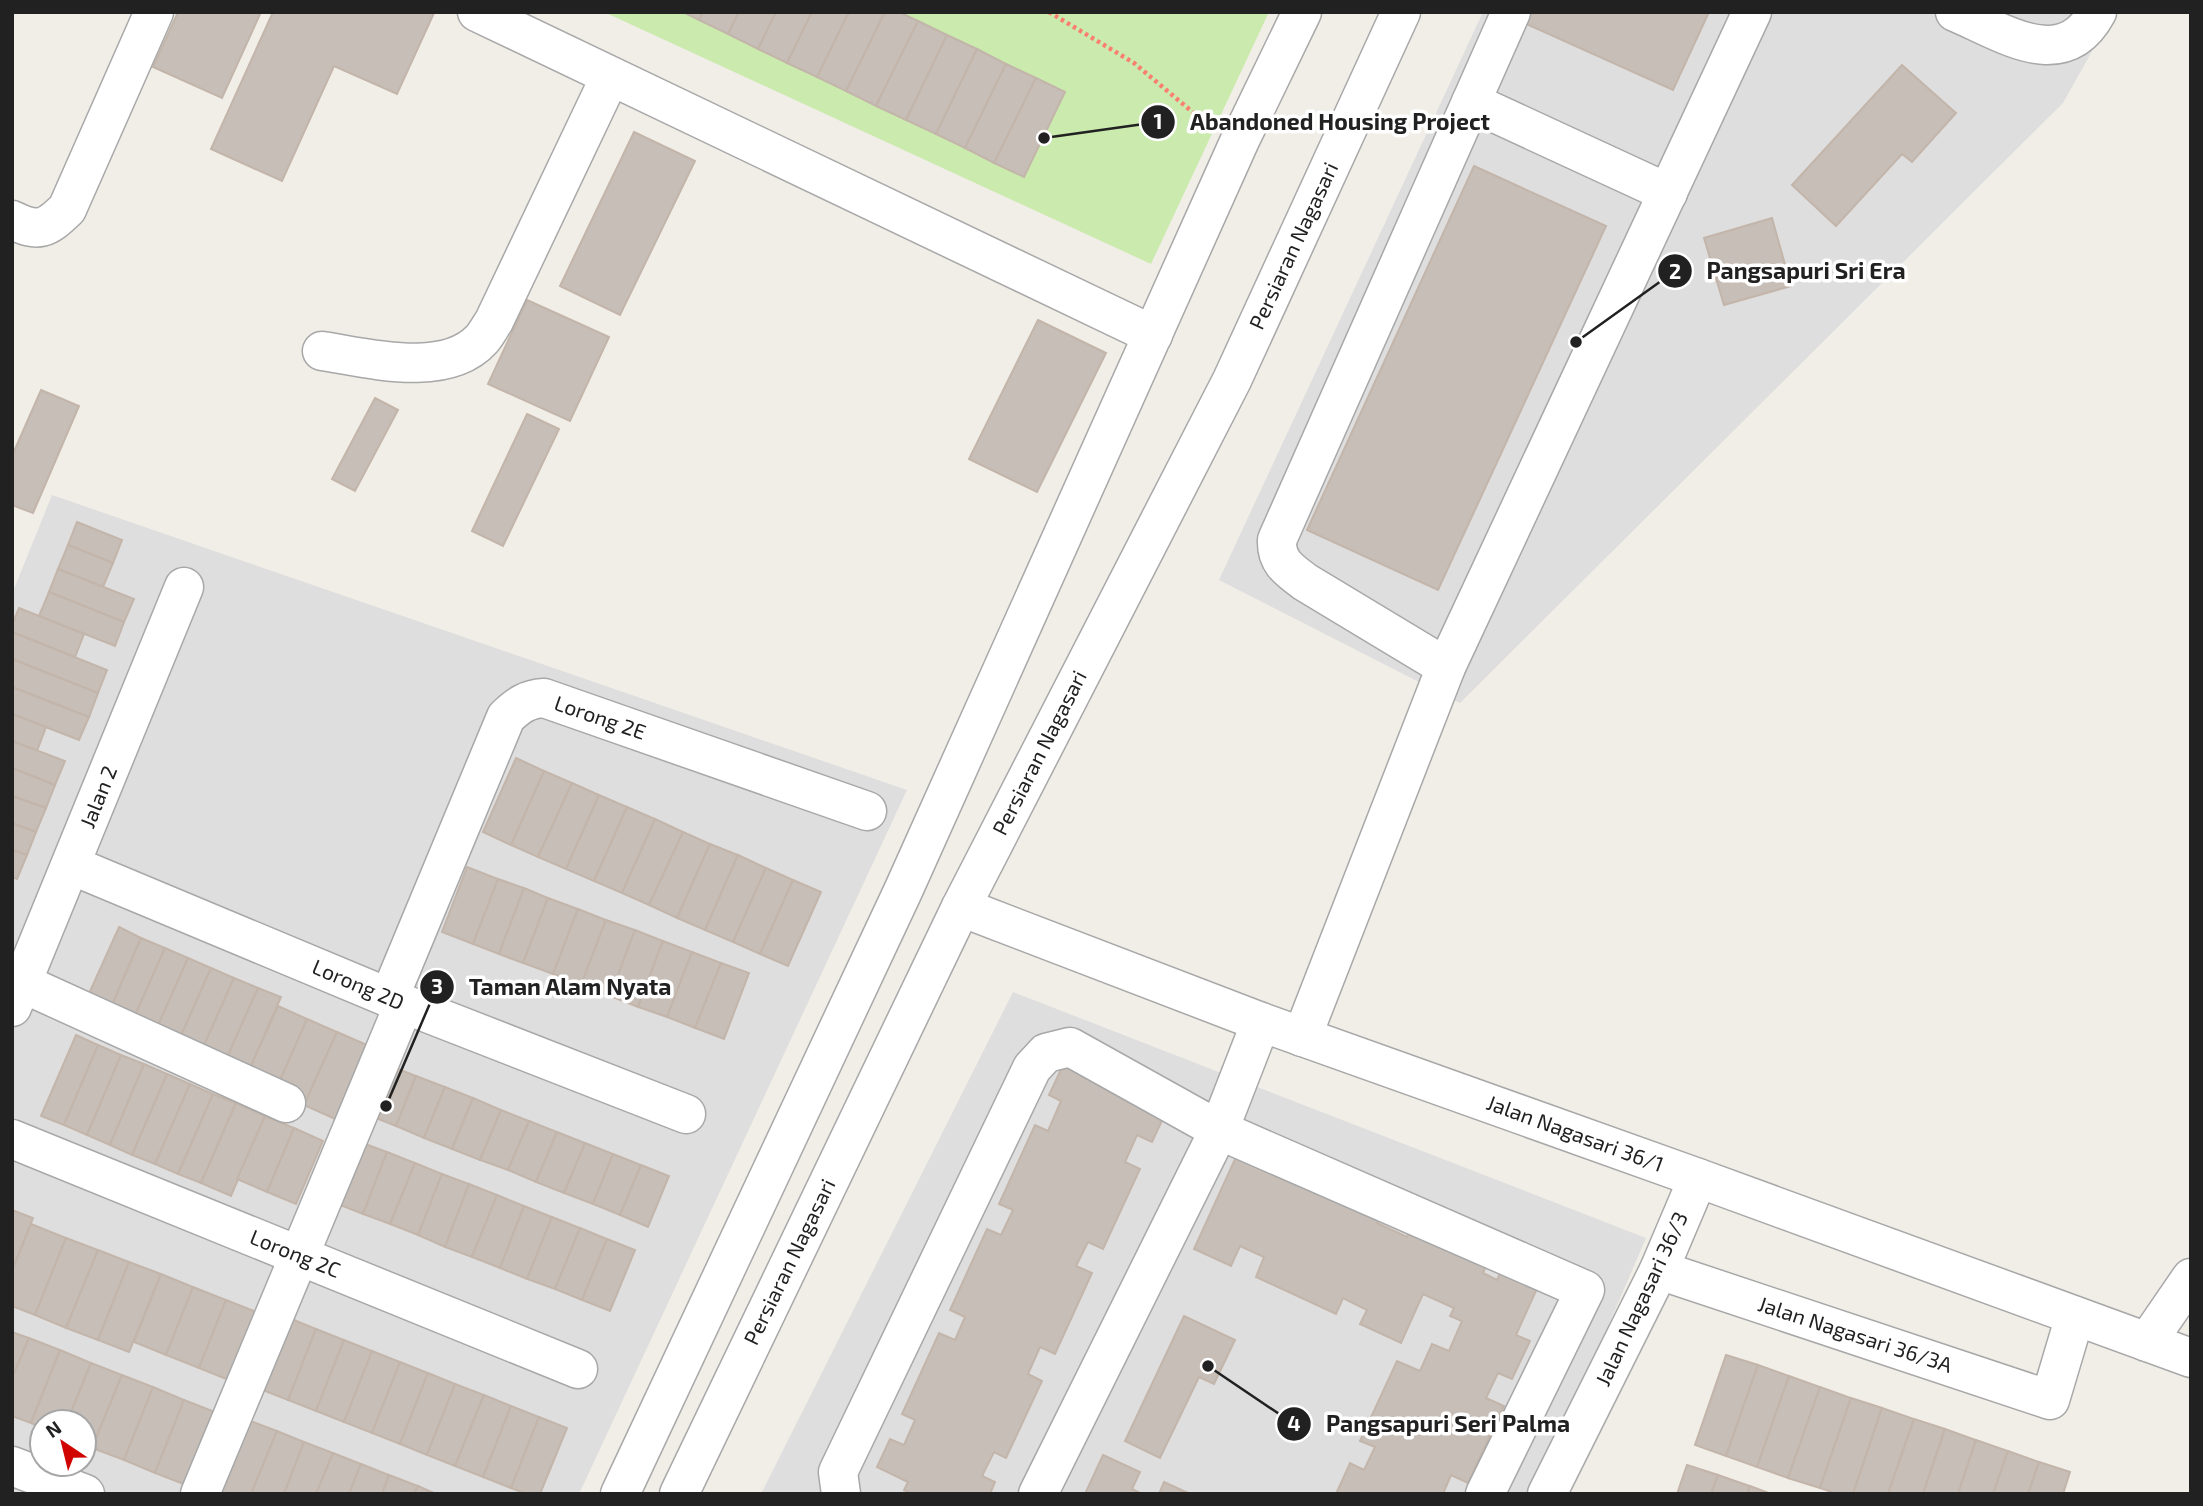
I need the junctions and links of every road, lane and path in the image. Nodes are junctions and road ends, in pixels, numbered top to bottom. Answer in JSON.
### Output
{"nodes":[{"id":1,"x":154,"y":12,"type":"edge"},
{"id":2,"x":477,"y":12,"type":"edge"},
{"id":3,"x":1049,"y":12,"type":"edge"},
{"id":4,"x":1302,"y":12,"type":"edge"},
{"id":5,"x":1401,"y":12,"type":"edge"},
{"id":6,"x":1511,"y":12,"type":"edge"},
{"id":7,"x":1752,"y":12,"type":"edge"},
{"id":8,"x":1955,"y":12,"type":"edge"},
{"id":9,"x":2097,"y":12,"type":"edge"},
{"id":10,"x":610,"y":78,"type":"junction"},
{"id":11,"x":1471,"y":102,"type":"junction"},
{"id":12,"x":1240,"y":141,"type":"junction"},
{"id":13,"x":1668,"y":192,"type":"junction"},
{"id":14,"x":12,"y":220,"type":"edge"},
{"id":15,"x":1153,"y":335,"type":"junction"},
{"id":16,"x":322,"y":351,"type":"dead end"},
{"id":17,"x":184,"y":587,"type":"dead end"},
{"id":18,"x":1446,"y":667,"type":"junction"},
{"id":19,"x":867,"y":811,"type":"dead end"},
{"id":20,"x":71,"y":865,"type":"junction"},
{"id":21,"x":961,"y":908,"type":"junction"},
{"id":22,"x":17,"y":995,"type":"edge"},
{"id":23,"x":396,"y":1001,"type":"junction"},
{"id":24,"x":1261,"y":1022,"type":"junction"},
{"id":25,"x":1302,"y":1037,"type":"junction"},
{"id":26,"x":286,"y":1103,"type":"dead end"},
{"id":27,"x":686,"y":1114,"type":"dead end"},
{"id":28,"x":1219,"y":1130,"type":"junction"},
{"id":29,"x":12,"y":1139,"type":"edge"},
{"id":30,"x":1698,"y":1178,"type":"junction"},
{"id":31,"x":299,"y":1256,"type":"junction"},
{"id":32,"x":1659,"y":1270,"type":"junction"},
{"id":33,"x":2191,"y":1278,"type":"edge"},
{"id":34,"x":2074,"y":1316,"type":"junction"},
{"id":35,"x":2147,"y":1342,"type":"junction"},
{"id":36,"x":2191,"y":1358,"type":"edge"},
{"id":37,"x":578,"y":1369,"type":"dead end"},
{"id":38,"x":12,"y":1466,"type":"edge"},
{"id":39,"x":85,"y":1494,"type":"edge"},
{"id":40,"x":200,"y":1494,"type":"edge"},
{"id":41,"x":620,"y":1494,"type":"edge"},
{"id":42,"x":679,"y":1494,"type":"edge"},
{"id":43,"x":841,"y":1494,"type":"edge"},
{"id":44,"x":1038,"y":1494,"type":"edge"},
{"id":45,"x":1485,"y":1494,"type":"edge"},
{"id":46,"x":1547,"y":1494,"type":"edge"}],
"edges":[{"from":1,"to":14,"type":"street"},
{"from":2,"to":10,"type":"street"},
{"from":3,"to":12,"type":"path"},
{"from":4,"to":12,"type":"street"},
{"from":5,"to":21,"type":"street","name":"Persiaran Nagasari"},
{"from":6,"to":11,"type":"street"},
{"from":7,"to":13,"type":"street"},
{"from":8,"to":9,"type":"street"},
{"from":10,"to":15,"type":"street"},
{"from":10,"to":16,"type":"street"},
{"from":11,"to":13,"type":"street"},
{"from":11,"to":18,"type":"street"},
{"from":12,"to":15,"type":"street"},
{"from":13,"to":18,"type":"street"},
{"from":15,"to":41,"type":"street"},
{"from":17,"to":20,"type":"street","name":"Jalan 2"},
{"from":18,"to":25,"type":"street"},
{"from":19,"to":23,"type":"street","name":"Lorong 2E"},
{"from":20,"to":22,"type":"street","name":"Jalan 2"},
{"from":20,"to":23,"type":"street","name":"Lorong 2D"},
{"from":21,"to":24,"type":"street","name":"Jalan Nagasari 36/1"},
{"from":21,"to":42,"type":"street","name":"Persiaran Nagasari"},
{"from":22,"to":26,"type":"street"},
{"from":23,"to":27,"type":"street","name":"Lorong 2D"},
{"from":23,"to":31,"type":"street"},
{"from":24,"to":25,"type":"street","name":"Jalan Nagasari 36/1"},
{"from":24,"to":28,"type":"street"},
{"from":25,"to":30,"type":"street","name":"Jalan Nagasari 36/1"},
{"from":28,"to":43,"type":"street"},
{"from":28,"to":44,"type":"street"},
{"from":28,"to":45,"type":"street"},
{"from":29,"to":31,"type":"street","name":"Lorong 2C"},
{"from":30,"to":32,"type":"street","name":"Jalan Nagasari 36/3"},
{"from":30,"to":34,"type":"street","name":"Jalan Nagasari 36/1"},
{"from":31,"to":37,"type":"street","name":"Lorong 2C"},
{"from":31,"to":40,"type":"street"},
{"from":32,"to":34,"type":"street","name":"Jalan Nagasari 36/3A"},
{"from":32,"to":46,"type":"street","name":"Jalan Nagasari 36/3"},
{"from":33,"to":35,"type":"street"},
{"from":34,"to":35,"type":"street","name":"Jalan Nagasari 36/1"},
{"from":35,"to":36,"type":"street","name":"Jalan Nagasari 36/1"},
{"from":38,"to":39,"type":"street"}]}
